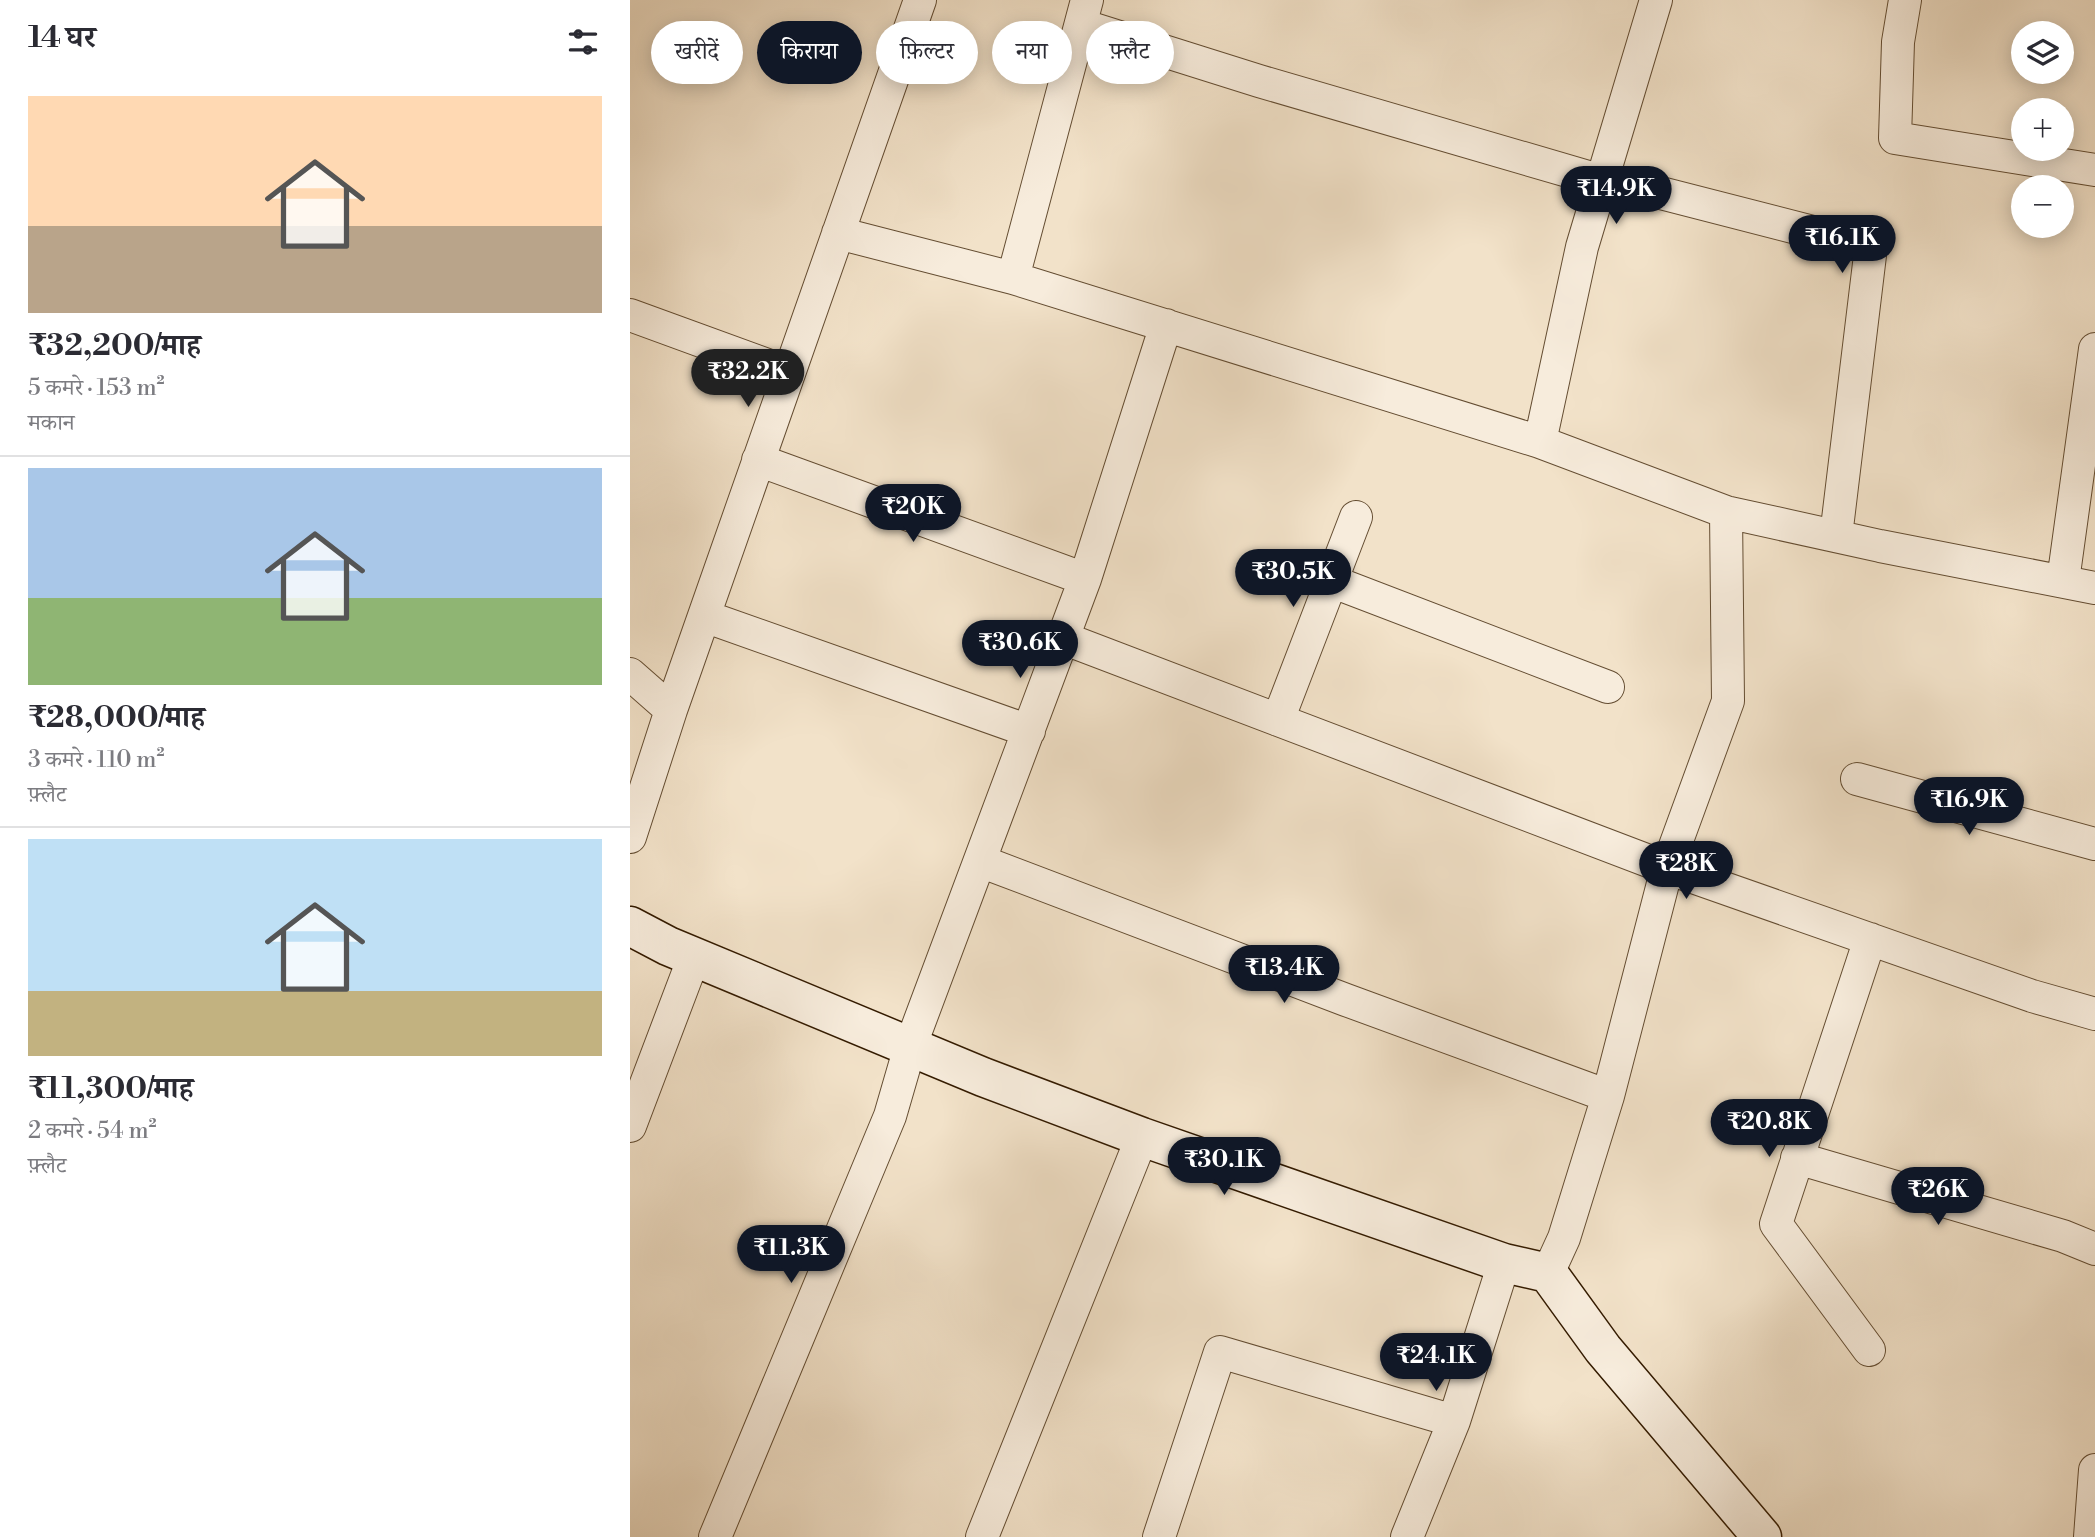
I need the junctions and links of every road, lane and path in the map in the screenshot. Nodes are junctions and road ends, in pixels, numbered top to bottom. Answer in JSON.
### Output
{"nodes":[{"id":1,"x":920,"y":0,"type":"edge"},
{"id":2,"x":1656,"y":0,"type":"edge"},
{"id":3,"x":1905,"y":0,"type":"edge"},
{"id":4,"x":1084,"y":13,"type":"edge"},
{"id":5,"x":2095,"y":170,"type":"edge"},
{"id":6,"x":1602,"y":181,"type":"junction"},
{"id":7,"x":838,"y":233,"type":"junction"},
{"id":8,"x":1013,"y":278,"type":"junction"},
{"id":9,"x":630,"y":315,"type":"edge"},
{"id":10,"x":1166,"y":325,"type":"junction"},
{"id":11,"x":2095,"y":349,"type":"edge"},
{"id":12,"x":789,"y":373,"type":"junction"},
{"id":13,"x":1540,"y":442,"type":"junction"},
{"id":14,"x":758,"y":460,"type":"junction"},
{"id":15,"x":1726,"y":512,"type":"junction"},
{"id":16,"x":1356,"y":517,"type":"dead end"},
{"id":17,"x":1836,"y":536,"type":"junction"},
{"id":18,"x":1085,"y":579,"type":"junction"},
{"id":19,"x":1332,"y":581,"type":"junction"},
{"id":20,"x":2063,"y":581,"type":"junction"},
{"id":21,"x":2095,"y":588,"type":"edge"},
{"id":22,"x":704,"y":616,"type":"junction"},
{"id":23,"x":1063,"y":638,"type":"junction"},
{"id":24,"x":630,"y":674,"type":"edge"},
{"id":25,"x":1608,"y":687,"type":"dead end"},
{"id":26,"x":671,"y":709,"type":"junction"},
{"id":27,"x":1278,"y":720,"type":"junction"},
{"id":28,"x":1029,"y":731,"type":"junction"},
{"id":29,"x":1857,"y":779,"type":"dead end"},
{"id":30,"x":630,"y":837,"type":"edge"},
{"id":31,"x":2095,"y":844,"type":"edge"},
{"id":32,"x":980,"y":862,"type":"junction"},
{"id":33,"x":1667,"y":868,"type":"junction"},
{"id":34,"x":630,"y":926,"type":"edge"},
{"id":35,"x":1870,"y":939,"type":"junction"},
{"id":36,"x":694,"y":957,"type":"junction"},
{"id":37,"x":2095,"y":1014,"type":"edge"},
{"id":38,"x":910,"y":1047,"type":"junction"},
{"id":39,"x":1608,"y":1096,"type":"junction"},
{"id":40,"x":630,"y":1126,"type":"edge"},
{"id":41,"x":1142,"y":1137,"type":"junction"},
{"id":42,"x":1797,"y":1158,"type":"junction"},
{"id":43,"x":2095,"y":1248,"type":"edge"},
{"id":44,"x":1504,"y":1263,"type":"junction"},
{"id":45,"x":1548,"y":1273,"type":"junction"},
{"id":46,"x":1868,"y":1350,"type":"dead end"},
{"id":47,"x":1454,"y":1421,"type":"junction"},
{"id":48,"x":2095,"y":1470,"type":"edge"},
{"id":49,"x":715,"y":1537,"type":"edge"},
{"id":50,"x":982,"y":1537,"type":"edge"},
{"id":51,"x":1159,"y":1537,"type":"edge"},
{"id":52,"x":1407,"y":1537,"type":"edge"},
{"id":53,"x":1762,"y":1537,"type":"edge"},
{"id":54,"x":2090,"y":1537,"type":"edge"}],
"edges":[{"from":1,"to":7,"type":"street"},
{"from":2,"to":6,"type":"street"},
{"from":3,"to":5,"type":"street"},
{"from":4,"to":6,"type":"street"},
{"from":4,"to":8,"type":"street"},
{"from":6,"to":13,"type":"street"},
{"from":6,"to":17,"type":"street"},
{"from":7,"to":8,"type":"street"},
{"from":7,"to":12,"type":"street"},
{"from":8,"to":10,"type":"street"},
{"from":9,"to":12,"type":"street"},
{"from":10,"to":13,"type":"street"},
{"from":10,"to":18,"type":"street"},
{"from":11,"to":20,"type":"street"},
{"from":12,"to":14,"type":"street"},
{"from":13,"to":15,"type":"street"},
{"from":14,"to":18,"type":"street"},
{"from":14,"to":22,"type":"street"},
{"from":15,"to":17,"type":"street"},
{"from":15,"to":33,"type":"street"},
{"from":16,"to":19,"type":"street"},
{"from":17,"to":20,"type":"street"},
{"from":18,"to":23,"type":"street"},
{"from":19,"to":25,"type":"street"},
{"from":19,"to":27,"type":"street"},
{"from":20,"to":21,"type":"street"},
{"from":22,"to":26,"type":"street"},
{"from":22,"to":28,"type":"street"},
{"from":23,"to":27,"type":"street"},
{"from":23,"to":28,"type":"street"},
{"from":24,"to":26,"type":"street"},
{"from":26,"to":30,"type":"street"},
{"from":27,"to":33,"type":"street"},
{"from":28,"to":32,"type":"street"},
{"from":29,"to":31,"type":"street"},
{"from":32,"to":38,"type":"street"},
{"from":32,"to":39,"type":"street"},
{"from":33,"to":35,"type":"street"},
{"from":33,"to":39,"type":"street"},
{"from":34,"to":36,"type":"street"},
{"from":35,"to":37,"type":"street"},
{"from":35,"to":42,"type":"street"},
{"from":36,"to":38,"type":"street"},
{"from":36,"to":40,"type":"street"},
{"from":38,"to":41,"type":"street"},
{"from":38,"to":49,"type":"street"},
{"from":39,"to":45,"type":"street"},
{"from":41,"to":44,"type":"street"},
{"from":41,"to":50,"type":"street"},
{"from":42,"to":43,"type":"street"},
{"from":42,"to":46,"type":"street"},
{"from":44,"to":45,"type":"street"},
{"from":44,"to":47,"type":"street"},
{"from":45,"to":53,"type":"street"},
{"from":47,"to":51,"type":"street"},
{"from":47,"to":52,"type":"street"},
{"from":48,"to":54,"type":"street"}]}
